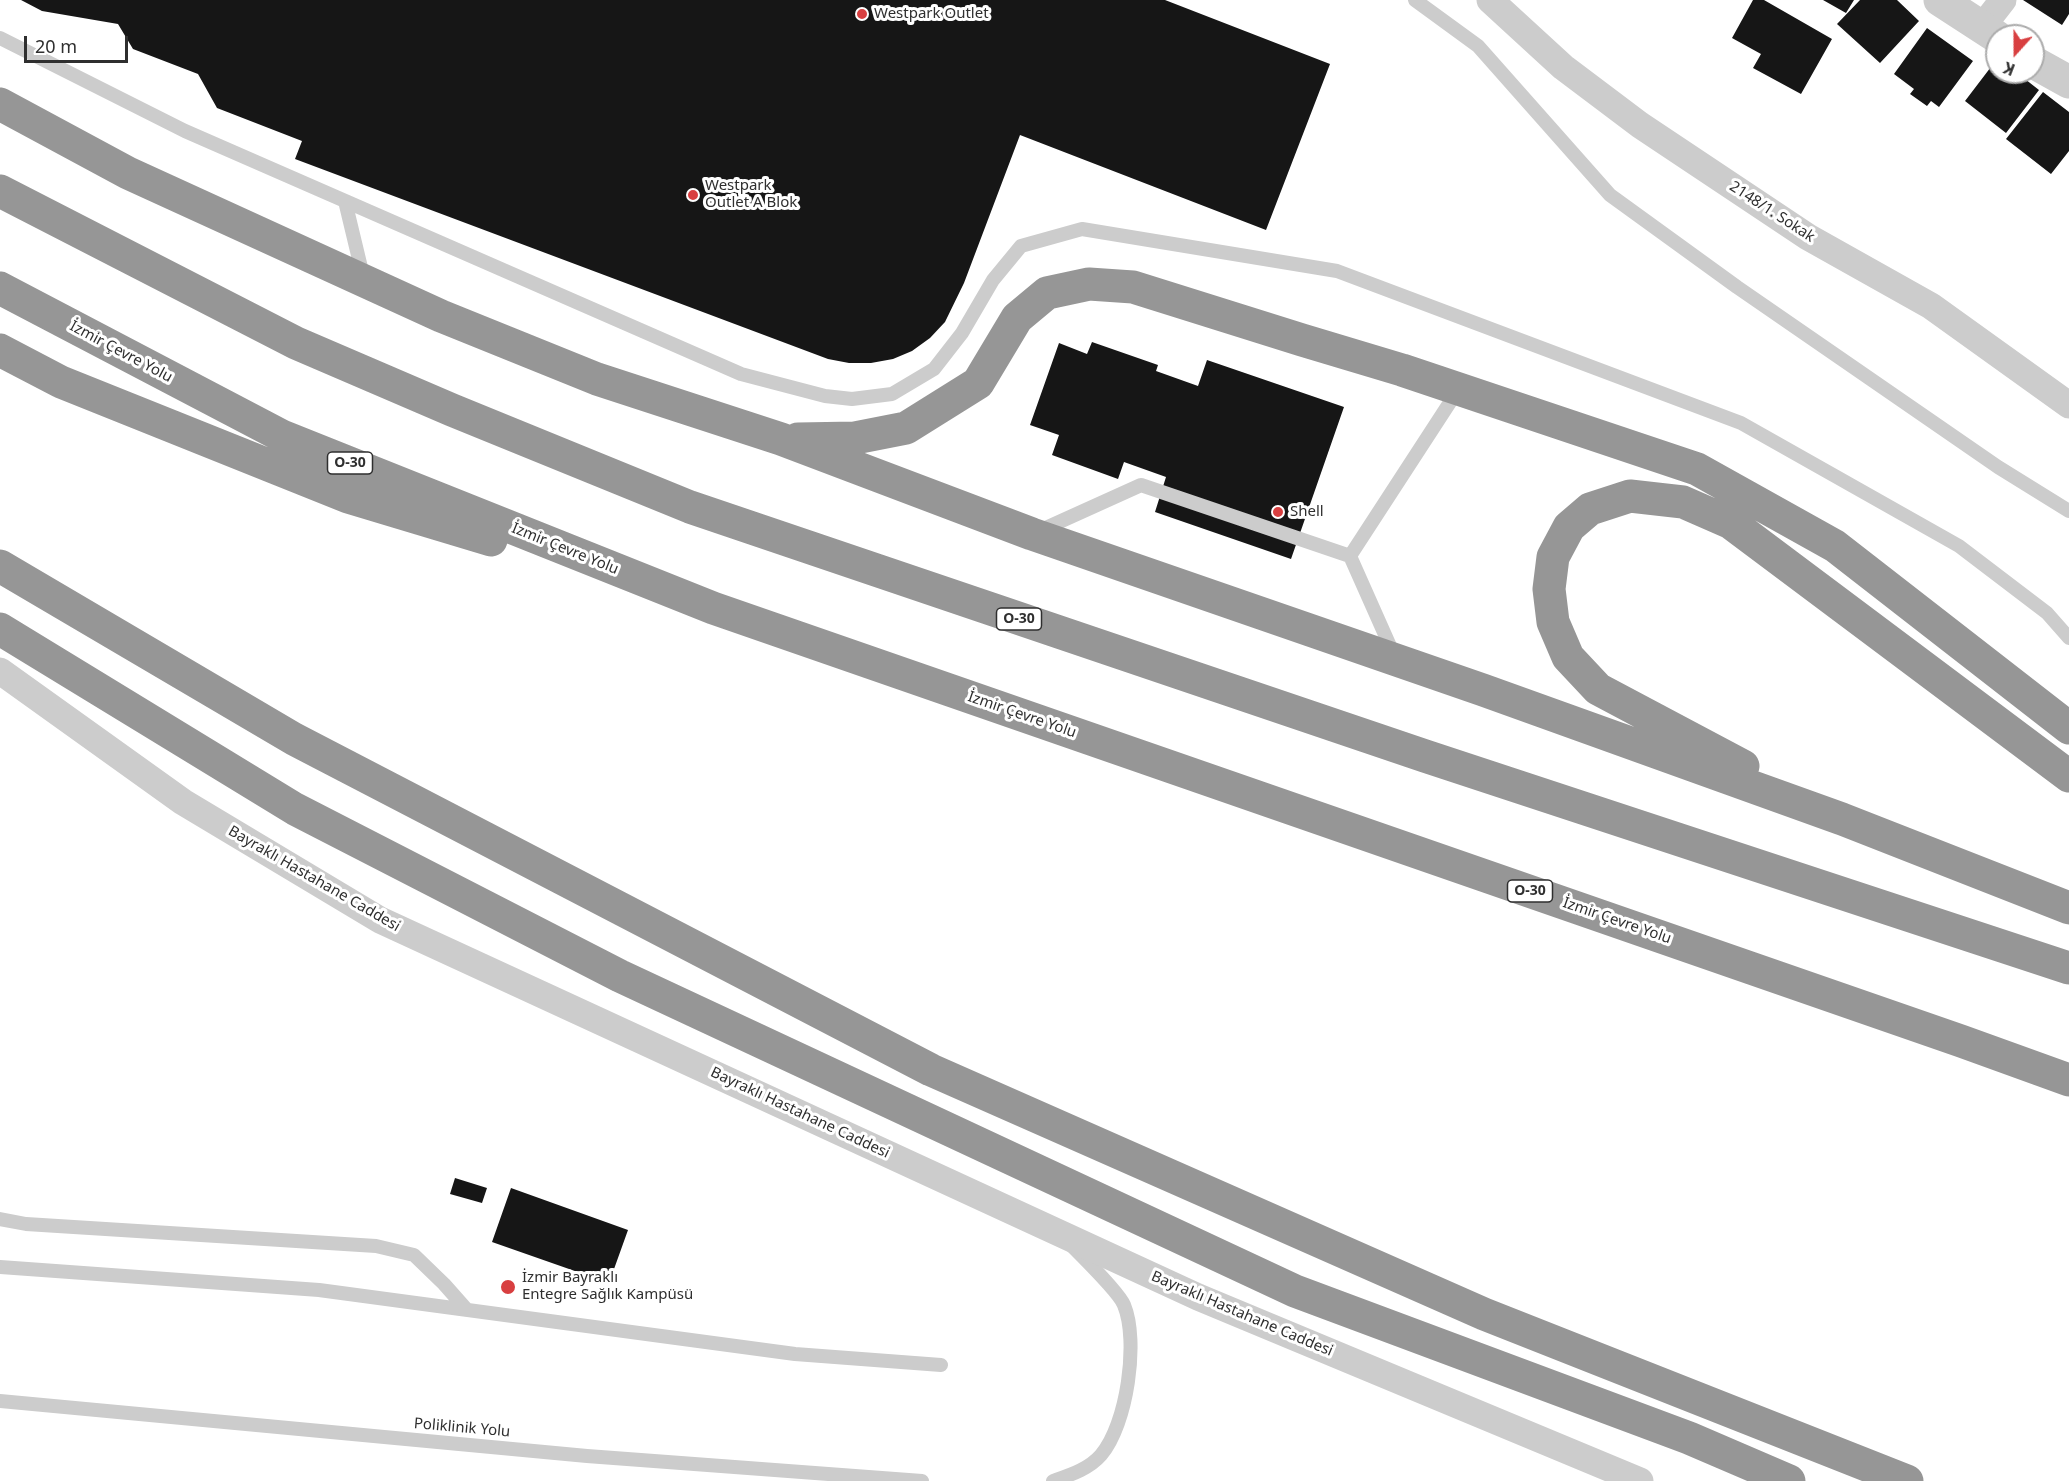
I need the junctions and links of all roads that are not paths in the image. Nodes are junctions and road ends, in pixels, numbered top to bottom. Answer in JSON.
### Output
{"nodes":[{"id":1,"x":1415,"y":0,"type":"edge"},
{"id":2,"x":1490,"y":0,"type":"edge"},
{"id":3,"x":1940,"y":0,"type":"edge"},
{"id":4,"x":2002,"y":0,"type":"edge"},
{"id":5,"x":1993,"y":24,"type":"edge"},
{"id":6,"x":1985,"y":29,"type":"edge"},
{"id":7,"x":0,"y":38,"type":"edge"},
{"id":8,"x":2045,"y":69,"type":"edge"},
{"id":9,"x":2069,"y":82,"type":"edge"},
{"id":10,"x":0,"y":104,"type":"edge"},
{"id":11,"x":0,"y":191,"type":"edge"},
{"id":12,"x":345,"y":201,"type":"junction"},
{"id":13,"x":364,"y":281,"type":"junction"},
{"id":14,"x":0,"y":288,"type":"edge"},
{"id":15,"x":0,"y":350,"type":"edge"},
{"id":16,"x":1459,"y":389,"type":"junction"},
{"id":17,"x":2069,"y":405,"type":"edge"},
{"id":18,"x":781,"y":439,"type":"junction"},
{"id":19,"x":2069,"y":511,"type":"edge"},
{"id":20,"x":1032,"y":534,"type":"junction"},
{"id":21,"x":1350,"y":556,"type":"junction"},
{"id":22,"x":0,"y":566,"type":"edge"},
{"id":23,"x":713,"y":608,"type":"junction"},
{"id":24,"x":0,"y":629,"type":"edge"},
{"id":25,"x":2069,"y":638,"type":"edge"},
{"id":26,"x":1396,"y":660,"type":"junction"},
{"id":27,"x":0,"y":671,"type":"edge"},
{"id":28,"x":2069,"y":728,"type":"edge"},
{"id":29,"x":2069,"y":776,"type":"edge"},
{"id":30,"x":1842,"y":819,"type":"junction"},
{"id":31,"x":2069,"y":908,"type":"edge"},
{"id":32,"x":2069,"y":968,"type":"edge"},
{"id":33,"x":2069,"y":1080,"type":"edge"},
{"id":34,"x":0,"y":1219,"type":"edge"},
{"id":35,"x":1061,"y":1233,"type":"junction"},
{"id":36,"x":0,"y":1267,"type":"edge"},
{"id":37,"x":467,"y":1310,"type":"junction"},
{"id":38,"x":941,"y":1365,"type":"dead end"},
{"id":39,"x":0,"y":1401,"type":"edge"},
{"id":40,"x":922,"y":1481,"type":"edge"},
{"id":41,"x":1053,"y":1481,"type":"edge"},
{"id":42,"x":1640,"y":1481,"type":"edge"},
{"id":43,"x":1789,"y":1481,"type":"edge"},
{"id":44,"x":1907,"y":1481,"type":"edge"}],
"edges":[{"from":1,"to":19,"type":"lane"},
{"from":2,"to":17,"type":"street","name":"2148/1. Sokak"},
{"from":3,"to":6,"type":"street"},
{"from":4,"to":5,"type":"street"},
{"from":7,"to":12,"type":"lane"},
{"from":8,"to":9,"type":"street"},
{"from":10,"to":13,"type":"highway"},
{"from":11,"to":32,"type":"highway","number":"O-30"},
{"from":12,"to":13,"type":"lane"},
{"from":12,"to":25,"type":"lane"},
{"from":13,"to":18,"type":"highway"},
{"from":14,"to":23,"type":"highway","name":"İzmir Çevre Yolu","number":"O-30"},
{"from":15,"to":23,"type":"highway"},
{"from":16,"to":18,"type":"highway"},
{"from":16,"to":21,"type":"lane"},
{"from":16,"to":28,"type":"highway"},
{"from":18,"to":20,"type":"highway"},
{"from":20,"to":21,"type":"lane"},
{"from":20,"to":26,"type":"highway"},
{"from":21,"to":26,"type":"lane"},
{"from":22,"to":44,"type":"highway"},
{"from":23,"to":33,"type":"highway","name":"İzmir Çevre Yolu","number":"O-30"},
{"from":24,"to":43,"type":"highway"},
{"from":26,"to":30,"type":"highway"},
{"from":27,"to":35,"type":"street","name":"Bayraklı Hastahane Caddesi"},
{"from":29,"to":30,"type":"highway"},
{"from":30,"to":31,"type":"highway"},
{"from":34,"to":37,"type":"lane"},
{"from":35,"to":41,"type":"lane"},
{"from":35,"to":42,"type":"street","name":"Bayraklı Hastahane Caddesi"},
{"from":36,"to":37,"type":"lane"},
{"from":37,"to":38,"type":"lane"},
{"from":39,"to":40,"type":"lane","name":"Poliklinik Yolu"}]}
